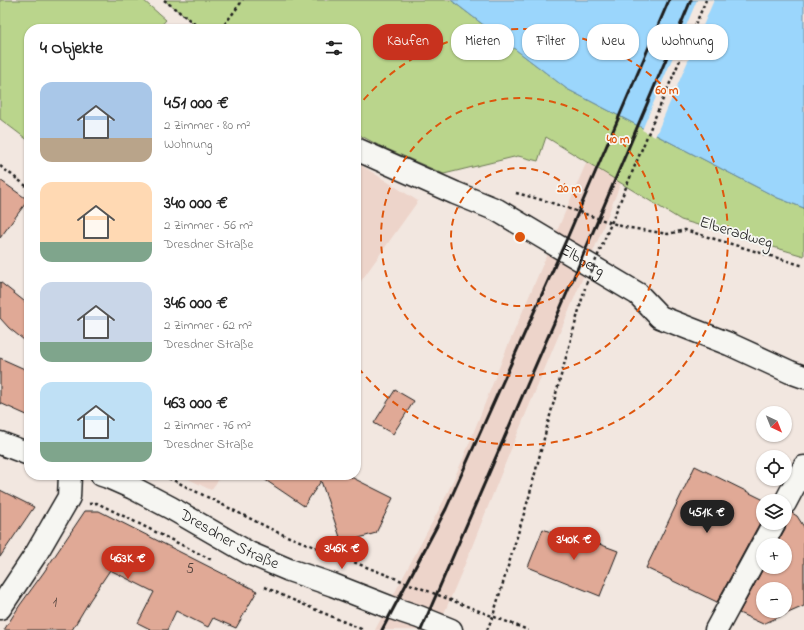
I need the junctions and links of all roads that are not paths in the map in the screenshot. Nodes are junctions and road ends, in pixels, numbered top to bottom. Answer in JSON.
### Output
{"nodes":[{"id":1,"x":361,"y":151,"type":"edge"},
{"id":2,"x":804,"y":377,"type":"edge"},
{"id":3,"x":0,"y":443,"type":"edge"},
{"id":4,"x":24,"y":452,"type":"edge"},
{"id":5,"x":804,"y":467,"type":"edge"},
{"id":6,"x":70,"y":480,"type":"edge"},
{"id":7,"x":115,"y":480,"type":"edge"},
{"id":8,"x":790,"y":494,"type":"edge"},
{"id":9,"x":770,"y":530,"type":"edge"},
{"id":10,"x":0,"y":608,"type":"edge"},
{"id":11,"x":451,"y":630,"type":"edge"},
{"id":12,"x":716,"y":630,"type":"edge"}],
"edges":[{"from":1,"to":2,"type":"main road","name":"Elbberg"},
{"from":3,"to":4,"type":"main road"},
{"from":5,"to":8,"type":"main road"},
{"from":6,"to":10,"type":"main road"},
{"from":7,"to":11,"type":"main road","name":"Dresdner Straße"},
{"from":9,"to":12,"type":"main road"}]}
